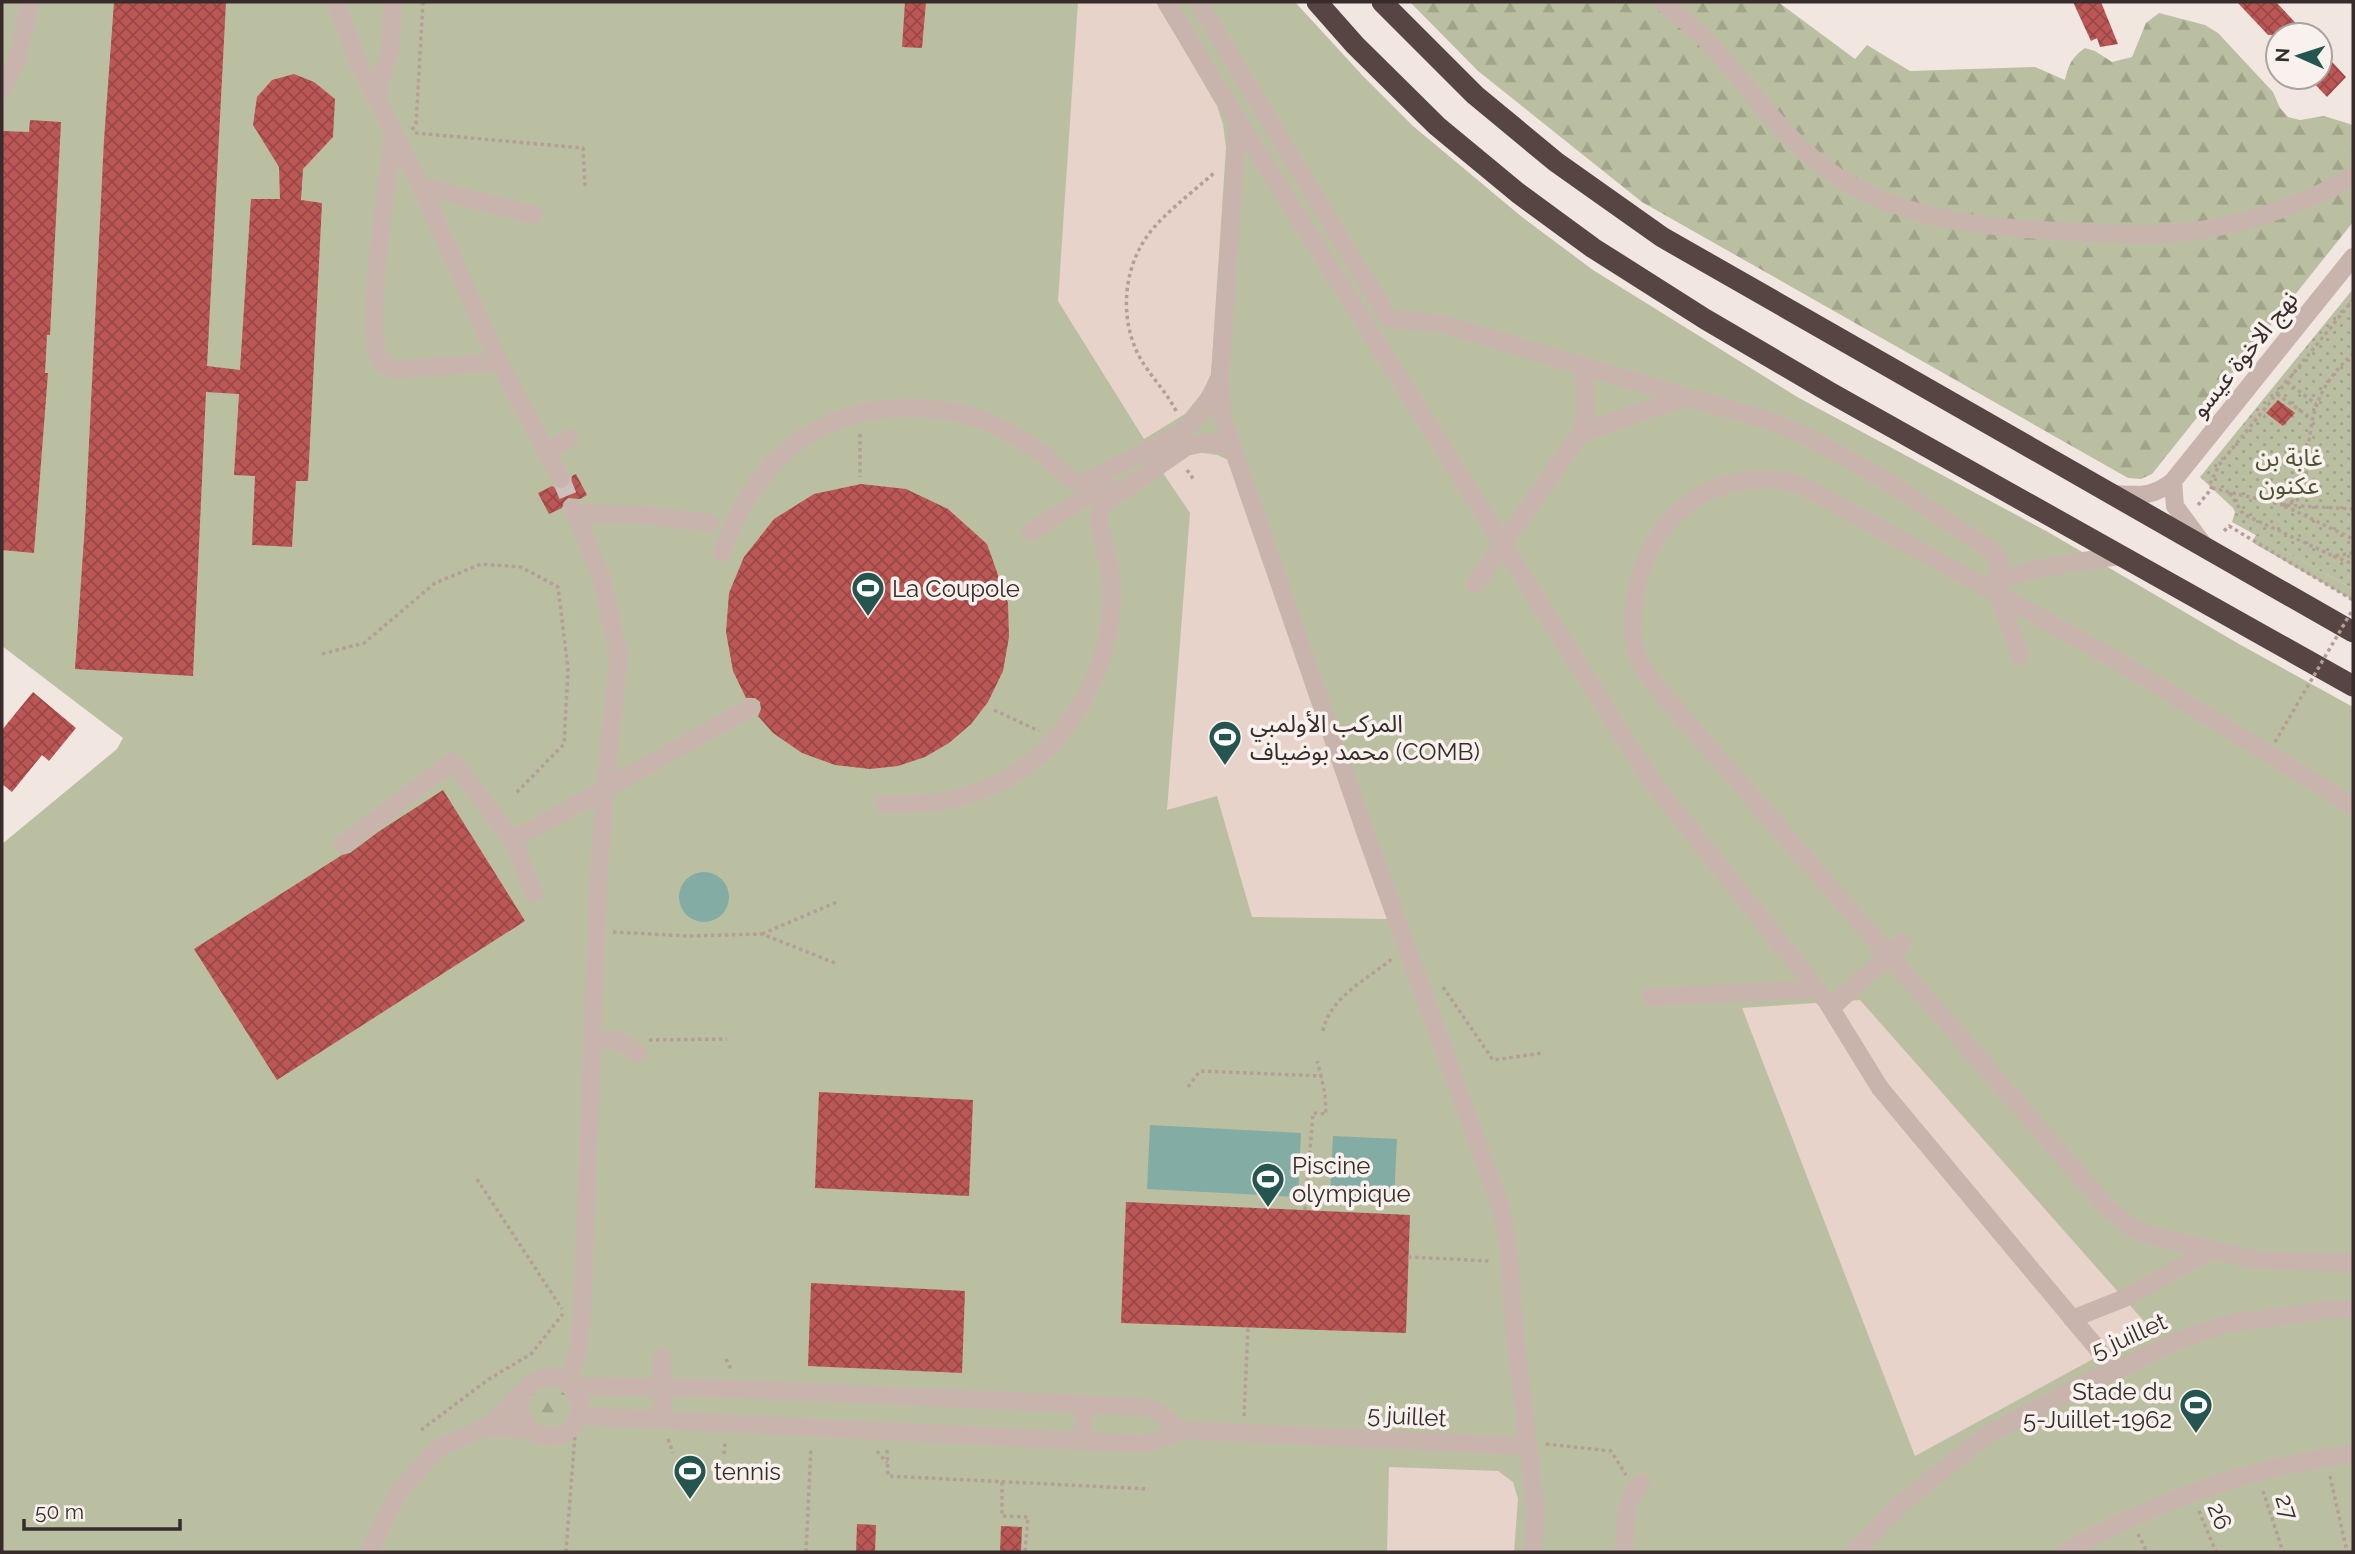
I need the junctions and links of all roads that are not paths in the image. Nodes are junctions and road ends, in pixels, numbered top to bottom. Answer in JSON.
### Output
{"nodes":[{"id":1,"x":30,"y":2,"type":"edge"},
{"id":2,"x":336,"y":2,"type":"edge"},
{"id":3,"x":393,"y":2,"type":"edge"},
{"id":4,"x":1166,"y":2,"type":"edge"},
{"id":5,"x":1198,"y":2,"type":"edge"},
{"id":6,"x":1317,"y":2,"type":"edge"},
{"id":7,"x":1382,"y":2,"type":"edge"},
{"id":8,"x":1662,"y":2,"type":"edge"},
{"id":9,"x":2,"y":90,"type":"edge"},
{"id":10,"x":376,"y":99,"type":"junction"},
{"id":11,"x":1238,"y":121,"type":"junction"},
{"id":12,"x":394,"y":134,"type":"junction"},
{"id":13,"x":2353,"y":176,"type":"edge"},
{"id":14,"x":420,"y":186,"type":"junction"},
{"id":15,"x":534,"y":215,"type":"dead end"},
{"id":16,"x":2353,"y":257,"type":"edge"},
{"id":17,"x":1389,"y":319,"type":"junction"},
{"id":18,"x":1363,"y":321,"type":"junction"},
{"id":19,"x":499,"y":362,"type":"junction"},
{"id":20,"x":1580,"y":364,"type":"junction"},
{"id":21,"x":1220,"y":376,"type":"junction"},
{"id":22,"x":1690,"y":398,"type":"junction"},
{"id":23,"x":1580,"y":434,"type":"junction"},
{"id":24,"x":569,"y":438,"type":"dead end"},
{"id":25,"x":1230,"y":445,"type":"junction"},
{"id":26,"x":1172,"y":446,"type":"junction"},
{"id":27,"x":547,"y":454,"type":"junction"},
{"id":28,"x":1139,"y":466,"type":"junction"},
{"id":29,"x":561,"y":478,"type":"tunnel mouth"},
{"id":30,"x":2173,"y":481,"type":"junction"},
{"id":31,"x":2114,"y":494,"type":"junction"},
{"id":32,"x":710,"y":523,"type":"dead end"},
{"id":33,"x":1030,"y":532,"type":"dead end"},
{"id":34,"x":2207,"y":550,"type":"junction"},
{"id":35,"x":722,"y":553,"type":"dead end"},
{"id":36,"x":2121,"y":556,"type":"junction"},
{"id":37,"x":1475,"y":584,"type":"dead end"},
{"id":38,"x":1998,"y":586,"type":"junction"},
{"id":39,"x":2353,"y":632,"type":"edge"},
{"id":40,"x":2020,"y":656,"type":"dead end"},
{"id":41,"x":2353,"y":686,"type":"edge"},
{"id":42,"x":750,"y":708,"type":"dead end"},
{"id":43,"x":605,"y":787,"type":"junction"},
{"id":44,"x":884,"y":804,"type":"dead end"},
{"id":45,"x":2353,"y":806,"type":"edge"},
{"id":46,"x":513,"y":840,"type":"junction"},
{"id":47,"x":343,"y":844,"type":"dead end"},
{"id":48,"x":534,"y":894,"type":"dead end"},
{"id":49,"x":1902,"y":943,"type":"dead end"},
{"id":50,"x":1816,"y":989,"type":"junction"},
{"id":51,"x":1651,"y":997,"type":"dead end"},
{"id":52,"x":1831,"y":1007,"type":"junction"},
{"id":53,"x":593,"y":1040,"type":"junction"},
{"id":54,"x":638,"y":1054,"type":"dead end"},
{"id":55,"x":2213,"y":1250,"type":"junction"},
{"id":56,"x":2353,"y":1263,"type":"edge"},
{"id":57,"x":2353,"y":1309,"type":"edge"},
{"id":58,"x":2072,"y":1319,"type":"junction"},
{"id":59,"x":662,"y":1357,"type":"dead end"},
{"id":60,"x":2116,"y":1371,"type":"junction"},
{"id":61,"x":569,"y":1384,"type":"junction"},
{"id":62,"x":528,"y":1387,"type":"junction"},
{"id":63,"x":662,"y":1388,"type":"junction"},
{"id":64,"x":1085,"y":1403,"type":"junction"},
{"id":65,"x":577,"y":1419,"type":"junction"},
{"id":66,"x":662,"y":1420,"type":"junction"},
{"id":67,"x":487,"y":1427,"type":"junction"},
{"id":68,"x":531,"y":1430,"type":"junction"},
{"id":69,"x":1178,"y":1430,"type":"junction"},
{"id":70,"x":1082,"y":1440,"type":"junction"},
{"id":71,"x":1528,"y":1446,"type":"junction"},
{"id":72,"x":2353,"y":1454,"type":"edge"},
{"id":73,"x":1639,"y":1486,"type":"road end"},
{"id":74,"x":369,"y":1552,"type":"edge"},
{"id":75,"x":1533,"y":1552,"type":"edge"},
{"id":76,"x":1624,"y":1552,"type":"edge"},
{"id":77,"x":1855,"y":1552,"type":"edge"},
{"id":78,"x":2066,"y":1552,"type":"edge"}],
"edges":[{"from":1,"to":9,"type":"street"},
{"from":2,"to":10,"type":"street"},
{"from":3,"to":10,"type":"street"},
{"from":4,"to":11,"type":"street"},
{"from":5,"to":17,"type":"street"},
{"from":6,"to":36,"type":"highway"},
{"from":7,"to":31,"type":"highway"},
{"from":8,"to":13,"type":"street"},
{"from":10,"to":12,"type":"street"},
{"from":11,"to":18,"type":"street"},
{"from":11,"to":21,"type":"street"},
{"from":12,"to":14,"type":"street"},
{"from":12,"to":19,"type":"street"},
{"from":14,"to":15,"type":"street"},
{"from":14,"to":19,"type":"street"},
{"from":16,"to":30,"type":"street","name":"نهج الاخوة عيسو"},
{"from":17,"to":18,"type":"street"},
{"from":17,"to":20,"type":"street"},
{"from":18,"to":50,"type":"street","bridge":true},
{"from":19,"to":27,"type":"street"},
{"from":20,"to":22,"type":"street"},
{"from":20,"to":23,"type":"street"},
{"from":21,"to":25,"type":"street"},
{"from":21,"to":26,"type":"street"},
{"from":22,"to":23,"type":"street"},
{"from":22,"to":38,"type":"street"},
{"from":23,"to":37,"type":"street"},
{"from":24,"to":27,"type":"street"},
{"from":25,"to":26,"type":"street"},
{"from":25,"to":71,"type":"street"},
{"from":26,"to":28,"type":"street"},
{"from":27,"to":29,"type":"street"},
{"from":28,"to":33,"type":"street"},
{"from":28,"to":35,"type":"street"},
{"from":28,"to":44,"type":"street"},
{"from":30,"to":31,"type":"street"},
{"from":30,"to":34,"type":"street"},
{"from":31,"to":34,"type":"highway"},
{"from":32,"to":43,"type":"street"},
{"from":34,"to":39,"type":"highway"},
{"from":36,"to":38,"type":"street"},
{"from":36,"to":41,"type":"highway"},
{"from":38,"to":40,"type":"street"},
{"from":38,"to":45,"type":"street"},
{"from":38,"to":55,"type":"street"},
{"from":42,"to":43,"type":"street"},
{"from":43,"to":46,"type":"street"},
{"from":43,"to":53,"type":"street"},
{"from":46,"to":47,"type":"street"},
{"from":46,"to":48,"type":"street"},
{"from":49,"to":52,"type":"street","bridge":true},
{"from":50,"to":51,"type":"street"},
{"from":50,"to":52,"type":"street"},
{"from":52,"to":58,"type":"street"},
{"from":53,"to":54,"type":"street"},
{"from":53,"to":61,"type":"street"},
{"from":55,"to":56,"type":"street"},
{"from":55,"to":58,"type":"street"},
{"from":57,"to":60,"type":"street","name":"5 juillet"},
{"from":58,"to":60,"type":"street"},
{"from":59,"to":63,"type":"street"},
{"from":60,"to":77,"type":"street","name":"5 juillet"},
{"from":61,"to":62,"type":"street"},
{"from":61,"to":63,"type":"street"},
{"from":61,"to":65,"type":"street"},
{"from":62,"to":67,"type":"street"},
{"from":62,"to":68,"type":"street"},
{"from":63,"to":64,"type":"street"},
{"from":63,"to":66,"type":"street"},
{"from":64,"to":69,"type":"street"},
{"from":64,"to":70,"type":"street"},
{"from":65,"to":66,"type":"street"},
{"from":65,"to":68,"type":"street"},
{"from":66,"to":70,"type":"street"},
{"from":67,"to":68,"type":"street"},
{"from":67,"to":74,"type":"street"},
{"from":69,"to":70,"type":"street"},
{"from":69,"to":71,"type":"street","name":"5 juillet"},
{"from":71,"to":75,"type":"street"},
{"from":72,"to":78,"type":"street"},
{"from":73,"to":76,"type":"street"}]}
